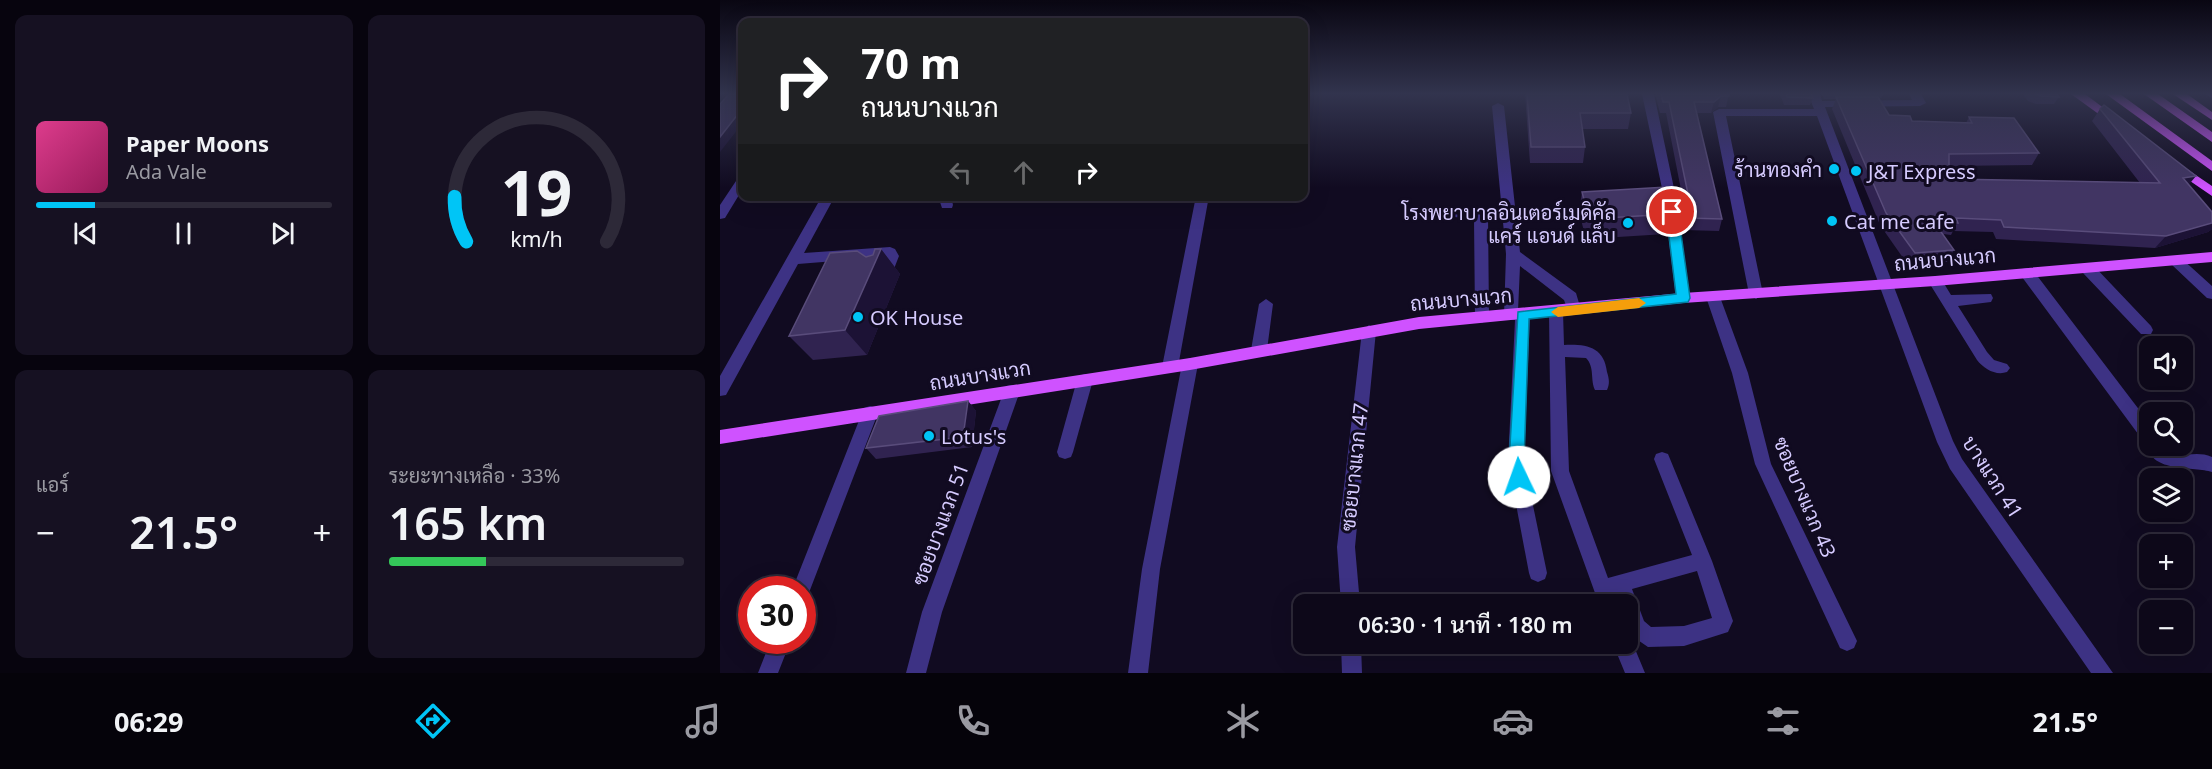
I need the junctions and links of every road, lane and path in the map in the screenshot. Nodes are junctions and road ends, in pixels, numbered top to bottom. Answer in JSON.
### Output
{"nodes":[{"id":1,"x":1500,"y":125,"type":"edge"},
{"id":2,"x":1655,"y":125,"type":"edge"},
{"id":3,"x":1722,"y":125,"type":"edge"},
{"id":4,"x":1826,"y":125,"type":"edge"},
{"id":5,"x":2121,"y":125,"type":"edge"},
{"id":6,"x":2155,"y":125,"type":"edge"},
{"id":7,"x":2194,"y":125,"type":"edge"},
{"id":8,"x":2125,"y":128,"type":"edge"},
{"id":9,"x":2212,"y":138,"type":"edge"},
{"id":10,"x":2212,"y":167,"type":"edge"},
{"id":11,"x":2212,"y":181,"type":"edge"},
{"id":12,"x":738,"y":187,"type":"edge"},
{"id":13,"x":2212,"y":192,"type":"edge"},
{"id":14,"x":826,"y":201,"type":"edge"},
{"id":15,"x":1202,"y":201,"type":"edge"},
{"id":16,"x":1450,"y":213,"type":"dead end"},
{"id":17,"x":720,"y":215,"type":"edge"},
{"id":18,"x":1513,"y":254,"type":"junction"},
{"id":19,"x":2212,"y":257,"type":"edge"},
{"id":20,"x":794,"y":259,"type":"junction"},
{"id":21,"x":2176,"y":261,"type":"junction"},
{"id":22,"x":2088,"y":268,"type":"junction"},
{"id":23,"x":2027,"y":273,"type":"junction"},
{"id":24,"x":885,"y":275,"type":"dead end"},
{"id":25,"x":1935,"y":281,"type":"junction"},
{"id":26,"x":1885,"y":285,"type":"junction"},
{"id":27,"x":1756,"y":294,"type":"junction"},
{"id":28,"x":2212,"y":294,"type":"edge"},
{"id":29,"x":1713,"y":297,"type":"junction"},
{"id":30,"x":1683,"y":298,"type":"junction"},
{"id":31,"x":1986,"y":298,"type":"dead end"},
{"id":32,"x":1948,"y":301,"type":"junction"},
{"id":33,"x":1266,"y":304,"type":"dead end"},
{"id":34,"x":1574,"y":310,"type":"junction"},
{"id":35,"x":1556,"y":312,"type":"junction"},
{"id":36,"x":1517,"y":316,"type":"junction"},
{"id":37,"x":1482,"y":317,"type":"junction"},
{"id":38,"x":2146,"y":330,"type":"dead end"},
{"id":39,"x":1369,"y":331,"type":"junction"},
{"id":40,"x":1259,"y":350,"type":"junction"},
{"id":41,"x":1557,"y":351,"type":"junction"},
{"id":42,"x":1190,"y":364,"type":"junction"},
{"id":43,"x":1170,"y":367,"type":"junction"},
{"id":44,"x":2002,"y":368,"type":"dead end"},
{"id":45,"x":1085,"y":380,"type":"junction"},
{"id":46,"x":1601,"y":386,"type":"dead end"},
{"id":47,"x":720,"y":390,"type":"edge"},
{"id":48,"x":1012,"y":391,"type":"junction"},
{"id":49,"x":870,"y":413,"type":"junction"},
{"id":50,"x":2139,"y":422,"type":"edge"},
{"id":51,"x":720,"y":437,"type":"edge"},
{"id":52,"x":1065,"y":452,"type":"dead end"},
{"id":53,"x":2164,"y":456,"type":"edge"},
{"id":54,"x":1662,"y":459,"type":"dead end"},
{"id":55,"x":2212,"y":465,"type":"edge"},
{"id":56,"x":1703,"y":561,"type":"junction"},
{"id":57,"x":1538,"y":573,"type":"dead end"},
{"id":58,"x":806,"y":576,"type":"edge"},
{"id":59,"x":1621,"y":583,"type":"junction"},
{"id":60,"x":1349,"y":594,"type":"edge"},
{"id":61,"x":1604,"y":594,"type":"edge"},
{"id":62,"x":1607,"y":594,"type":"edge"},
{"id":63,"x":1847,"y":642,"type":"dead end"},
{"id":64,"x":775,"y":654,"type":"edge"},
{"id":65,"x":1351,"y":654,"type":"edge"},
{"id":66,"x":1627,"y":654,"type":"edge"},
{"id":67,"x":768,"y":673,"type":"edge"},
{"id":68,"x":916,"y":673,"type":"edge"},
{"id":69,"x":1138,"y":673,"type":"edge"},
{"id":70,"x":1352,"y":673,"type":"edge"},
{"id":71,"x":1635,"y":673,"type":"edge"},
{"id":72,"x":2103,"y":673,"type":"edge"}],
"edges":[{"from":1,"to":18,"type":"street"},
{"from":2,"to":30,"type":"street"},
{"from":3,"to":27,"type":"street"},
{"from":4,"to":26,"type":"street","name":"บางแวก 41"},
{"from":5,"to":8,"type":"main road"},
{"from":6,"to":10,"type":"main road"},
{"from":7,"to":9,"type":"main road"},
{"from":11,"to":13,"type":"main road"},
{"from":12,"to":17,"type":"street"},
{"from":14,"to":20,"type":"street"},
{"from":15,"to":43,"type":"street"},
{"from":16,"to":37,"type":"street"},
{"from":18,"to":34,"type":"street"},
{"from":18,"to":36,"type":"street"},
{"from":19,"to":21,"type":"main road","name":"ถนนบางแวก"},
{"from":20,"to":24,"type":"street"},
{"from":20,"to":47,"type":"street"},
{"from":21,"to":22,"type":"main road","name":"ถนนบางแวก"},
{"from":21,"to":28,"type":"street"},
{"from":22,"to":23,"type":"main road","name":"ถนนบางแวก"},
{"from":22,"to":38,"type":"street"},
{"from":23,"to":25,"type":"main road","name":"ถนนบางแวก"},
{"from":23,"to":50,"type":"street"},
{"from":25,"to":26,"type":"main road","name":"ถนนบางแวก"},
{"from":25,"to":32,"type":"street"},
{"from":26,"to":27,"type":"main road","name":"ถนนบางแวก"},
{"from":26,"to":72,"type":"street","name":"บางแวก 41"},
{"from":27,"to":29,"type":"main road","name":"ถนนบางแวก"},
{"from":29,"to":30,"type":"main road","name":"ถนนบางแวก"},
{"from":29,"to":63,"type":"street","name":"ซอยบางแวก 43"},
{"from":30,"to":34,"type":"main road","name":"ถนนบางแวก"},
{"from":31,"to":32,"type":"street"},
{"from":32,"to":44,"type":"street"},
{"from":33,"to":40,"type":"street"},
{"from":34,"to":35,"type":"main road","name":"ถนนบางแวก"},
{"from":35,"to":36,"type":"main road","name":"ถนนบางแวก"},
{"from":35,"to":41,"type":"street"},
{"from":36,"to":37,"type":"main road","name":"ถนนบางแวก"},
{"from":36,"to":57,"type":"street"},
{"from":37,"to":39,"type":"main road","name":"ถนนบางแวก"},
{"from":39,"to":40,"type":"main road","name":"ถนนบางแวก"},
{"from":39,"to":60,"type":"street","name":"ซอยบางแวก 47"},
{"from":40,"to":42,"type":"main road","name":"ถนนบางแวก"},
{"from":41,"to":46,"type":"street"},
{"from":41,"to":61,"type":"street"},
{"from":42,"to":43,"type":"main road","name":"ถนนบางแวก"},
{"from":42,"to":69,"type":"street"},
{"from":43,"to":45,"type":"main road","name":"ถนนบางแวก"},
{"from":45,"to":48,"type":"main road","name":"ถนนบางแวก"},
{"from":45,"to":52,"type":"street"},
{"from":48,"to":49,"type":"main road","name":"ถนนบางแวก"},
{"from":48,"to":68,"type":"street","name":"ซอยบางแวก 51"},
{"from":49,"to":51,"type":"main road","name":"ถนนบางแวก"},
{"from":49,"to":58,"type":"street"},
{"from":53,"to":55,"type":"street"},
{"from":54,"to":56,"type":"street"},
{"from":56,"to":59,"type":"street"},
{"from":56,"to":59,"type":"street"},
{"from":59,"to":62,"type":"street"},
{"from":64,"to":67,"type":"street"},
{"from":65,"to":70,"type":"street"},
{"from":66,"to":71,"type":"street"}]}
